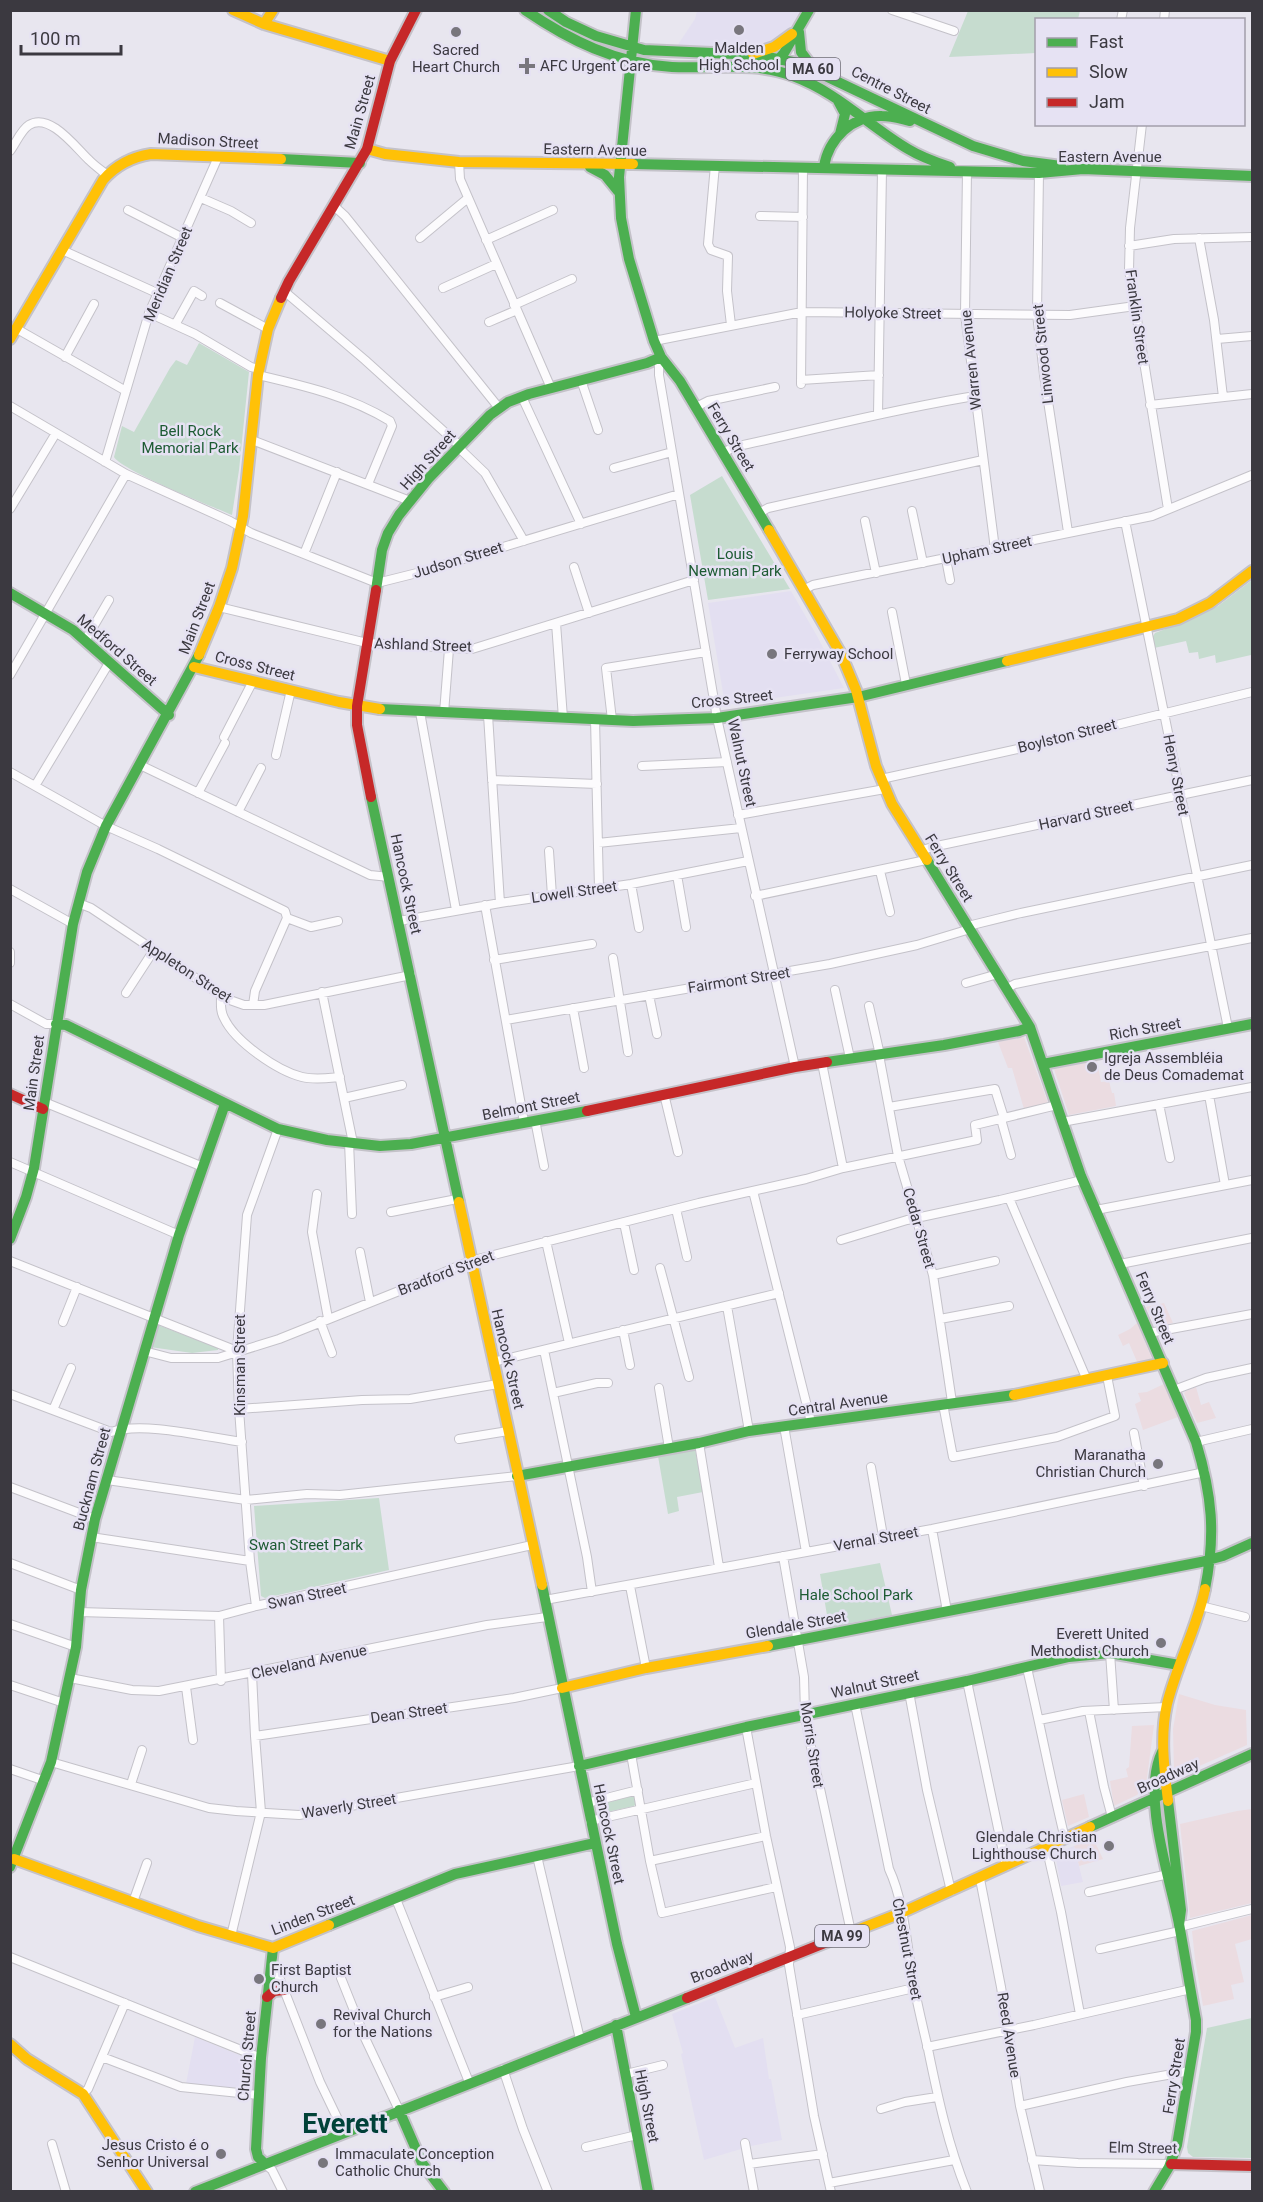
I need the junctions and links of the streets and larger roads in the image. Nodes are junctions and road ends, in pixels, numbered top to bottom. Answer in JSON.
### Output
{"nodes":[{"id":1,"x":233,"y":10,"type":"edge"},
{"id":2,"x":273,"y":10,"type":"edge"},
{"id":3,"x":416,"y":10,"type":"edge"},
{"id":4,"x":525,"y":10,"type":"edge"},
{"id":5,"x":548,"y":10,"type":"edge"},
{"id":6,"x":636,"y":10,"type":"edge"},
{"id":7,"x":809,"y":10,"type":"edge"},
{"id":8,"x":892,"y":10,"type":"edge"},
{"id":9,"x":913,"y":14,"type":"edge"},
{"id":10,"x":803,"y":21,"type":"junction"},
{"id":11,"x":264,"y":24,"type":"junction"},
{"id":12,"x":954,"y":31,"type":"dead end"},
{"id":13,"x":631,"y":47,"type":"junction"},
{"id":14,"x":752,"y":54,"type":"junction"},
{"id":15,"x":780,"y":58,"type":"junction"},
{"id":16,"x":631,"y":60,"type":"junction"},
{"id":17,"x":390,"y":61,"type":"junction"},
{"id":18,"x":762,"y":68,"type":"junction"},
{"id":19,"x":818,"y":71,"type":"junction"},
{"id":20,"x":835,"y":95,"type":"junction"},
{"id":21,"x":866,"y":119,"type":"junction"},
{"id":22,"x":928,"y":126,"type":"junction"},
{"id":23,"x":1142,"y":126,"type":"edge"},
{"id":24,"x":840,"y":134,"type":"junction"},
{"id":25,"x":973,"y":146,"type":"junction"},
{"id":26,"x":367,"y":149,"type":"junction"},
{"id":27,"x":10,"y":151,"type":"edge"},
{"id":28,"x":218,"y":157,"type":"junction"},
{"id":29,"x":459,"y":162,"type":"junction"},
{"id":30,"x":360,"y":163,"type":"junction"},
{"id":31,"x":586,"y":165,"type":"junction"},
{"id":32,"x":715,"y":165,"type":"junction"},
{"id":33,"x":620,"y":166,"type":"junction"},
{"id":34,"x":803,"y":167,"type":"junction"},
{"id":35,"x":824,"y":167,"type":"junction"},
{"id":36,"x":1083,"y":169,"type":"junction"},
{"id":37,"x":882,"y":170,"type":"junction"},
{"id":38,"x":1137,"y":170,"type":"junction"},
{"id":39,"x":967,"y":171,"type":"junction"},
{"id":40,"x":1039,"y":173,"type":"junction"},
{"id":41,"x":107,"y":175,"type":"junction"},
{"id":42,"x":1252,"y":176,"type":"edge"},
{"id":43,"x":618,"y":191,"type":"junction"},
{"id":44,"x":201,"y":198,"type":"junction"},
{"id":45,"x":468,"y":198,"type":"junction"},
{"id":46,"x":334,"y":206,"type":"junction"},
{"id":47,"x":128,"y":210,"type":"dead end"},
{"id":48,"x":553,"y":210,"type":"dead end"},
{"id":49,"x":760,"y":216,"type":"dead end"},
{"id":50,"x":803,"y":217,"type":"junction"},
{"id":51,"x":251,"y":223,"type":"dead end"},
{"id":52,"x":1252,"y":237,"type":"edge"},
{"id":53,"x":183,"y":238,"type":"junction"},
{"id":54,"x":420,"y":238,"type":"dead end"},
{"id":55,"x":1199,"y":238,"type":"junction"},
{"id":56,"x":486,"y":240,"type":"junction"},
{"id":57,"x":1130,"y":246,"type":"junction"},
{"id":58,"x":62,"y":250,"type":"junction"},
{"id":59,"x":496,"y":264,"type":"junction"},
{"id":60,"x":572,"y":279,"type":"dead end"},
{"id":61,"x":443,"y":288,"type":"dead end"},
{"id":62,"x":284,"y":291,"type":"junction"},
{"id":63,"x":157,"y":293,"type":"junction"},
{"id":64,"x":202,"y":296,"type":"dead end"},
{"id":65,"x":220,"y":303,"type":"dead end"},
{"id":66,"x":94,"y":304,"type":"dead end"},
{"id":67,"x":1135,"y":306,"type":"junction"},
{"id":68,"x":515,"y":308,"type":"junction"},
{"id":69,"x":802,"y":312,"type":"junction"},
{"id":70,"x":881,"y":312,"type":"junction"},
{"id":71,"x":149,"y":313,"type":"junction"},
{"id":72,"x":965,"y":314,"type":"junction"},
{"id":73,"x":1037,"y":314,"type":"junction"},
{"id":74,"x":489,"y":322,"type":"dead end"},
{"id":75,"x":176,"y":325,"type":"junction"},
{"id":76,"x":731,"y":325,"type":"junction"},
{"id":77,"x":17,"y":328,"type":"junction"},
{"id":78,"x":268,"y":329,"type":"junction"},
{"id":79,"x":1252,"y":336,"type":"edge"},
{"id":80,"x":10,"y":339,"type":"edge"},
{"id":81,"x":1217,"y":339,"type":"junction"},
{"id":82,"x":654,"y":341,"type":"junction"},
{"id":83,"x":65,"y":357,"type":"junction"},
{"id":84,"x":661,"y":357,"type":"junction"},
{"id":85,"x":258,"y":372,"type":"junction"},
{"id":86,"x":674,"y":372,"type":"junction"},
{"id":87,"x":879,"y":375,"type":"junction"},
{"id":88,"x":660,"y":379,"type":"junction"},
{"id":89,"x":581,"y":380,"type":"junction"},
{"id":90,"x":775,"y":387,"type":"dead end"},
{"id":91,"x":551,"y":388,"type":"junction"},
{"id":92,"x":126,"y":391,"type":"junction"},
{"id":93,"x":1252,"y":394,"type":"edge"},
{"id":94,"x":975,"y":396,"type":"junction"},
{"id":95,"x":522,"y":397,"type":"junction"},
{"id":96,"x":1223,"y":397,"type":"junction"},
{"id":97,"x":1150,"y":405,"type":"junction"},
{"id":98,"x":10,"y":406,"type":"edge"},
{"id":99,"x":696,"y":407,"type":"junction"},
{"id":100,"x":499,"y":408,"type":"junction"},
{"id":101,"x":878,"y":414,"type":"junction"},
{"id":102,"x":598,"y":430,"type":"dead end"},
{"id":103,"x":56,"y":433,"type":"junction"},
{"id":104,"x":252,"y":440,"type":"junction"},
{"id":105,"x":459,"y":447,"type":"junction"},
{"id":106,"x":672,"y":452,"type":"junction"},
{"id":107,"x":723,"y":453,"type":"junction"},
{"id":108,"x":983,"y":460,"type":"junction"},
{"id":109,"x":105,"y":462,"type":"junction"},
{"id":110,"x":614,"y":468,"type":"dead end"},
{"id":111,"x":337,"y":472,"type":"junction"},
{"id":112,"x":126,"y":474,"type":"junction"},
{"id":113,"x":1252,"y":475,"type":"edge"},
{"id":114,"x":368,"y":484,"type":"junction"},
{"id":115,"x":679,"y":494,"type":"junction"},
{"id":116,"x":410,"y":501,"type":"junction"},
{"id":117,"x":10,"y":509,"type":"edge"},
{"id":118,"x":1168,"y":509,"type":"junction"},
{"id":119,"x":912,"y":511,"type":"dead end"},
{"id":120,"x":759,"y":513,"type":"junction"},
{"id":121,"x":865,"y":521,"type":"dead end"},
{"id":122,"x":1125,"y":521,"type":"junction"},
{"id":123,"x":581,"y":524,"type":"junction"},
{"id":124,"x":241,"y":528,"type":"junction"},
{"id":125,"x":1068,"y":532,"type":"junction"},
{"id":126,"x":524,"y":541,"type":"junction"},
{"id":127,"x":995,"y":549,"type":"junction"},
{"id":128,"x":304,"y":554,"type":"junction"},
{"id":129,"x":946,"y":559,"type":"junction"},
{"id":130,"x":923,"y":563,"type":"junction"},
{"id":131,"x":574,"y":567,"type":"dead end"},
{"id":132,"x":1252,"y":572,"type":"edge"},
{"id":133,"x":876,"y":573,"type":"junction"},
{"id":134,"x":694,"y":580,"type":"junction"},
{"id":135,"x":950,"y":580,"type":"dead end"},
{"id":136,"x":377,"y":583,"type":"junction"},
{"id":137,"x":805,"y":589,"type":"junction"},
{"id":138,"x":10,"y":593,"type":"edge"},
{"id":139,"x":109,"y":600,"type":"dead end"},
{"id":140,"x":219,"y":607,"type":"junction"},
{"id":141,"x":892,"y":612,"type":"dead end"},
{"id":142,"x":589,"y":613,"type":"junction"},
{"id":143,"x":47,"y":614,"type":"junction"},
{"id":144,"x":556,"y":623,"type":"junction"},
{"id":145,"x":1146,"y":627,"type":"junction"},
{"id":146,"x":85,"y":641,"type":"junction"},
{"id":147,"x":368,"y":643,"type":"junction"},
{"id":148,"x":449,"y":649,"type":"junction"},
{"id":149,"x":706,"y":652,"type":"junction"},
{"id":150,"x":110,"y":663,"type":"junction"},
{"id":151,"x":194,"y":667,"type":"junction"},
{"id":152,"x":10,"y":675,"type":"edge"},
{"id":153,"x":253,"y":681,"type":"junction"},
{"id":154,"x":906,"y":684,"type":"junction"},
{"id":155,"x":291,"y":690,"type":"junction"},
{"id":156,"x":1252,"y":692,"type":"edge"},
{"id":157,"x":858,"y":697,"type":"junction"},
{"id":158,"x":357,"y":706,"type":"junction"},
{"id":159,"x":420,"y":712,"type":"junction"},
{"id":160,"x":444,"y":713,"type":"junction"},
{"id":161,"x":1164,"y":713,"type":"junction"},
{"id":162,"x":169,"y":715,"type":"junction"},
{"id":163,"x":488,"y":715,"type":"junction"},
{"id":164,"x":563,"y":718,"type":"junction"},
{"id":165,"x":717,"y":718,"type":"junction"},
{"id":166,"x":595,"y":719,"type":"junction"},
{"id":167,"x":612,"y":720,"type":"junction"},
{"id":168,"x":276,"y":755,"type":"dead end"},
{"id":169,"x":727,"y":762,"type":"junction"},
{"id":170,"x":140,"y":765,"type":"junction"},
{"id":171,"x":642,"y":766,"type":"dead end"},
{"id":172,"x":261,"y":768,"type":"dead end"},
{"id":173,"x":10,"y":772,"type":"edge"},
{"id":174,"x":492,"y":780,"type":"junction"},
{"id":175,"x":1252,"y":780,"type":"edge"},
{"id":176,"x":597,"y":784,"type":"junction"},
{"id":177,"x":883,"y":784,"type":"junction"},
{"id":178,"x":35,"y":786,"type":"junction"},
{"id":179,"x":198,"y":793,"type":"junction"},
{"id":180,"x":1181,"y":795,"type":"junction"},
{"id":181,"x":238,"y":812,"type":"junction"},
{"id":182,"x":738,"y":815,"type":"junction"},
{"id":183,"x":106,"y":826,"type":"junction"},
{"id":184,"x":741,"y":828,"type":"junction"},
{"id":185,"x":598,"y":843,"type":"junction"},
{"id":186,"x":549,"y":851,"type":"dead end"},
{"id":187,"x":923,"y":855,"type":"junction"},
{"id":188,"x":748,"y":861,"type":"junction"},
{"id":189,"x":1252,"y":865,"type":"edge"},
{"id":190,"x":880,"y":871,"type":"junction"},
{"id":191,"x":677,"y":875,"type":"junction"},
{"id":192,"x":389,"y":877,"type":"junction"},
{"id":193,"x":1196,"y":877,"type":"junction"},
{"id":194,"x":631,"y":884,"type":"junction"},
{"id":195,"x":10,"y":889,"type":"edge"},
{"id":196,"x":599,"y":889,"type":"junction"},
{"id":197,"x":552,"y":896,"type":"junction"},
{"id":198,"x":755,"y":896,"type":"junction"},
{"id":199,"x":78,"y":903,"type":"junction"},
{"id":200,"x":500,"y":903,"type":"junction"},
{"id":201,"x":485,"y":905,"type":"junction"},
{"id":202,"x":456,"y":910,"type":"junction"},
{"id":203,"x":890,"y":912,"type":"dead end"},
{"id":204,"x":287,"y":918,"type":"junction"},
{"id":205,"x":338,"y":921,"type":"dead end"},
{"id":206,"x":399,"y":921,"type":"junction"},
{"id":207,"x":73,"y":924,"type":"junction"},
{"id":208,"x":686,"y":927,"type":"dead end"},
{"id":209,"x":969,"y":927,"type":"junction"},
{"id":210,"x":639,"y":928,"type":"dead end"},
{"id":211,"x":1252,"y":938,"type":"edge"},
{"id":212,"x":592,"y":944,"type":"dead end"},
{"id":213,"x":1212,"y":946,"type":"junction"},
{"id":214,"x":154,"y":950,"type":"junction"},
{"id":215,"x":10,"y":952,"type":"edge"},
{"id":216,"x":613,"y":958,"type":"dead end"},
{"id":217,"x":494,"y":960,"type":"junction"},
{"id":218,"x":10,"y":963,"type":"edge"},
{"id":219,"x":774,"y":974,"type":"junction"},
{"id":220,"x":998,"y":974,"type":"junction"},
{"id":221,"x":411,"y":975,"type":"junction"},
{"id":222,"x":966,"y":982,"type":"dead end"},
{"id":223,"x":1007,"y":988,"type":"junction"},
{"id":224,"x":835,"y":990,"type":"dead end"},
{"id":225,"x":126,"y":993,"type":"dead end"},
{"id":226,"x":322,"y":993,"type":"junction"},
{"id":227,"x":221,"y":995,"type":"junction"},
{"id":228,"x":649,"y":995,"type":"junction"},
{"id":229,"x":620,"y":1001,"type":"junction"},
{"id":230,"x":10,"y":1004,"type":"edge"},
{"id":231,"x":253,"y":1005,"type":"junction"},
{"id":232,"x":869,"y":1006,"type":"dead end"},
{"id":233,"x":573,"y":1008,"type":"junction"},
{"id":234,"x":506,"y":1020,"type":"junction"},
{"id":235,"x":56,"y":1024,"type":"junction"},
{"id":236,"x":1252,"y":1024,"type":"edge"},
{"id":237,"x":1030,"y":1027,"type":"junction"},
{"id":238,"x":1228,"y":1028,"type":"junction"},
{"id":239,"x":657,"y":1034,"type":"dead end"},
{"id":240,"x":628,"y":1052,"type":"dead end"},
{"id":241,"x":880,"y":1055,"type":"junction"},
{"id":242,"x":850,"y":1058,"type":"junction"},
{"id":243,"x":822,"y":1062,"type":"junction"},
{"id":244,"x":1043,"y":1064,"type":"junction"},
{"id":245,"x":795,"y":1066,"type":"junction"},
{"id":246,"x":584,"y":1068,"type":"dead end"},
{"id":247,"x":340,"y":1077,"type":"junction"},
{"id":248,"x":402,"y":1086,"type":"dead end"},
{"id":249,"x":1252,"y":1087,"type":"edge"},
{"id":250,"x":10,"y":1094,"type":"edge"},
{"id":251,"x":664,"y":1094,"type":"junction"},
{"id":252,"x":1209,"y":1095,"type":"junction"},
{"id":253,"x":344,"y":1098,"type":"junction"},
{"id":254,"x":225,"y":1104,"type":"junction"},
{"id":255,"x":1159,"y":1104,"type":"junction"},
{"id":256,"x":44,"y":1105,"type":"junction"},
{"id":257,"x":1057,"y":1105,"type":"junction"},
{"id":258,"x":889,"y":1107,"type":"junction"},
{"id":259,"x":1002,"y":1118,"type":"junction"},
{"id":260,"x":530,"y":1121,"type":"junction"},
{"id":261,"x":1062,"y":1122,"type":"junction"},
{"id":262,"x":278,"y":1129,"type":"junction"},
{"id":263,"x":446,"y":1137,"type":"junction"},
{"id":264,"x":351,"y":1143,"type":"junction"},
{"id":265,"x":678,"y":1152,"type":"dead end"},
{"id":266,"x":1011,"y":1155,"type":"dead end"},
{"id":267,"x":898,"y":1156,"type":"junction"},
{"id":268,"x":1170,"y":1158,"type":"dead end"},
{"id":269,"x":10,"y":1162,"type":"edge"},
{"id":270,"x":544,"y":1166,"type":"dead end"},
{"id":271,"x":202,"y":1167,"type":"junction"},
{"id":272,"x":843,"y":1168,"type":"junction"},
{"id":273,"x":33,"y":1172,"type":"junction"},
{"id":274,"x":1082,"y":1179,"type":"junction"},
{"id":275,"x":1252,"y":1180,"type":"edge"},
{"id":276,"x":1225,"y":1185,"type":"junction"},
{"id":277,"x":753,"y":1191,"type":"junction"},
{"id":278,"x":317,"y":1194,"type":"dead end"},
{"id":279,"x":1009,"y":1198,"type":"junction"},
{"id":280,"x":457,"y":1199,"type":"junction"},
{"id":281,"x":676,"y":1209,"type":"junction"},
{"id":282,"x":1096,"y":1210,"type":"junction"},
{"id":283,"x":391,"y":1212,"type":"dead end"},
{"id":284,"x":352,"y":1214,"type":"dead end"},
{"id":285,"x":916,"y":1218,"type":"junction"},
{"id":286,"x":624,"y":1222,"type":"junction"},
{"id":287,"x":179,"y":1235,"type":"junction"},
{"id":288,"x":1252,"y":1238,"type":"edge"},
{"id":289,"x":10,"y":1239,"type":"edge"},
{"id":290,"x":841,"y":1240,"type":"dead end"},
{"id":291,"x":546,"y":1241,"type":"junction"},
{"id":292,"x":360,"y":1252,"type":"dead end"},
{"id":293,"x":687,"y":1257,"type":"dead end"},
{"id":294,"x":10,"y":1261,"type":"edge"},
{"id":295,"x":470,"y":1261,"type":"junction"},
{"id":296,"x":994,"y":1261,"type":"dead end"},
{"id":297,"x":1120,"y":1264,"type":"junction"},
{"id":298,"x":660,"y":1268,"type":"dead end"},
{"id":299,"x":634,"y":1270,"type":"dead end"},
{"id":300,"x":933,"y":1275,"type":"junction"},
{"id":301,"x":77,"y":1287,"type":"junction"},
{"id":302,"x":779,"y":1293,"type":"junction"},
{"id":303,"x":370,"y":1302,"type":"junction"},
{"id":304,"x":727,"y":1306,"type":"junction"},
{"id":305,"x":1010,"y":1306,"type":"dead end"},
{"id":306,"x":1252,"y":1314,"type":"edge"},
{"id":307,"x":154,"y":1317,"type":"junction"},
{"id":308,"x":674,"y":1318,"type":"junction"},
{"id":309,"x":939,"y":1319,"type":"junction"},
{"id":310,"x":324,"y":1320,"type":"junction"},
{"id":311,"x":63,"y":1322,"type":"dead end"},
{"id":312,"x":622,"y":1330,"type":"junction"},
{"id":313,"x":1149,"y":1333,"type":"junction"},
{"id":314,"x":569,"y":1343,"type":"junction"},
{"id":315,"x":544,"y":1350,"type":"junction"},
{"id":316,"x":144,"y":1351,"type":"junction"},
{"id":317,"x":237,"y":1351,"type":"junction"},
{"id":318,"x":332,"y":1353,"type":"dead end"},
{"id":319,"x":493,"y":1362,"type":"junction"},
{"id":320,"x":1163,"y":1363,"type":"junction"},
{"id":321,"x":630,"y":1365,"type":"dead end"},
{"id":322,"x":70,"y":1368,"type":"dead end"},
{"id":323,"x":1252,"y":1368,"type":"edge"},
{"id":324,"x":1107,"y":1376,"type":"junction"},
{"id":325,"x":688,"y":1377,"type":"dead end"},
{"id":326,"x":1087,"y":1380,"type":"junction"},
{"id":327,"x":608,"y":1383,"type":"dead end"},
{"id":328,"x":498,"y":1384,"type":"junction"},
{"id":329,"x":659,"y":1388,"type":"dead end"},
{"id":330,"x":1174,"y":1390,"type":"junction"},
{"id":331,"x":553,"y":1393,"type":"junction"},
{"id":332,"x":10,"y":1394,"type":"edge"},
{"id":333,"x":948,"y":1403,"type":"junction"},
{"id":334,"x":239,"y":1409,"type":"junction"},
{"id":335,"x":53,"y":1410,"type":"junction"},
{"id":336,"x":811,"y":1422,"type":"junction"},
{"id":337,"x":784,"y":1426,"type":"junction"},
{"id":338,"x":121,"y":1428,"type":"junction"},
{"id":339,"x":1252,"y":1429,"type":"edge"},
{"id":340,"x":508,"y":1431,"type":"junction"},
{"id":341,"x":749,"y":1431,"type":"junction"},
{"id":342,"x":1134,"y":1433,"type":"dead end"},
{"id":343,"x":459,"y":1439,"type":"dead end"},
{"id":344,"x":242,"y":1442,"type":"junction"},
{"id":345,"x":1196,"y":1442,"type":"junction"},
{"id":346,"x":699,"y":1443,"type":"junction"},
{"id":347,"x":669,"y":1448,"type":"junction"},
{"id":348,"x":567,"y":1467,"type":"junction"},
{"id":349,"x":871,"y":1467,"type":"dead end"},
{"id":350,"x":1205,"y":1472,"type":"junction"},
{"id":351,"x":517,"y":1476,"type":"junction"},
{"id":352,"x":107,"y":1480,"type":"junction"},
{"id":353,"x":1143,"y":1486,"type":"junction"},
{"id":354,"x":10,"y":1487,"type":"edge"},
{"id":355,"x":246,"y":1500,"type":"junction"},
{"id":356,"x":95,"y":1519,"type":"junction"},
{"id":357,"x":932,"y":1529,"type":"junction"},
{"id":358,"x":883,"y":1536,"type":"junction"},
{"id":359,"x":91,"y":1537,"type":"junction"},
{"id":360,"x":1252,"y":1543,"type":"edge"},
{"id":361,"x":532,"y":1545,"type":"junction"},
{"id":362,"x":806,"y":1552,"type":"junction"},
{"id":363,"x":783,"y":1556,"type":"junction"},
{"id":364,"x":1211,"y":1560,"type":"junction"},
{"id":365,"x":250,"y":1561,"type":"junction"},
{"id":366,"x":10,"y":1563,"type":"edge"},
{"id":367,"x":719,"y":1567,"type":"junction"},
{"id":368,"x":630,"y":1586,"type":"junction"},
{"id":369,"x":81,"y":1590,"type":"junction"},
{"id":370,"x":592,"y":1592,"type":"junction"},
{"id":371,"x":545,"y":1600,"type":"junction"},
{"id":372,"x":256,"y":1606,"type":"junction"},
{"id":373,"x":1201,"y":1606,"type":"junction"},
{"id":374,"x":947,"y":1611,"type":"junction"},
{"id":375,"x":79,"y":1612,"type":"junction"},
{"id":376,"x":219,"y":1616,"type":"junction"},
{"id":377,"x":547,"y":1617,"type":"junction"},
{"id":378,"x":1245,"y":1617,"type":"dead end"},
{"id":379,"x":10,"y":1624,"type":"edge"},
{"id":380,"x":798,"y":1640,"type":"junction"},
{"id":381,"x":76,"y":1647,"type":"junction"},
{"id":382,"x":1110,"y":1653,"type":"junction"},
{"id":383,"x":1179,"y":1665,"type":"junction"},
{"id":384,"x":646,"y":1668,"type":"junction"},
{"id":385,"x":1027,"y":1668,"type":"junction"},
{"id":386,"x":252,"y":1674,"type":"junction"},
{"id":387,"x":70,"y":1678,"type":"junction"},
{"id":388,"x":221,"y":1680,"type":"junction"},
{"id":389,"x":967,"y":1681,"type":"junction"},
{"id":390,"x":10,"y":1685,"type":"edge"},
{"id":391,"x":186,"y":1687,"type":"junction"},
{"id":392,"x":562,"y":1688,"type":"junction"},
{"id":393,"x":909,"y":1692,"type":"junction"},
{"id":394,"x":64,"y":1703,"type":"junction"},
{"id":395,"x":855,"y":1704,"type":"junction"},
{"id":396,"x":1166,"y":1707,"type":"junction"},
{"id":397,"x":1114,"y":1710,"type":"junction"},
{"id":398,"x":1089,"y":1711,"type":"junction"},
{"id":399,"x":805,"y":1714,"type":"junction"},
{"id":400,"x":1039,"y":1720,"type":"junction"},
{"id":401,"x":747,"y":1727,"type":"junction"},
{"id":402,"x":255,"y":1736,"type":"junction"},
{"id":403,"x":193,"y":1740,"type":"dead end"},
{"id":404,"x":142,"y":1750,"type":"dead end"},
{"id":405,"x":1162,"y":1752,"type":"junction"},
{"id":406,"x":631,"y":1754,"type":"junction"},
{"id":407,"x":1252,"y":1754,"type":"edge"},
{"id":408,"x":51,"y":1762,"type":"junction"},
{"id":409,"x":579,"y":1766,"type":"junction"},
{"id":410,"x":10,"y":1769,"type":"edge"},
{"id":411,"x":45,"y":1782,"type":"junction"},
{"id":412,"x":756,"y":1783,"type":"junction"},
{"id":413,"x":131,"y":1784,"type":"junction"},
{"id":414,"x":638,"y":1790,"type":"junction"},
{"id":415,"x":1166,"y":1793,"type":"junction"},
{"id":416,"x":1155,"y":1798,"type":"junction"},
{"id":417,"x":586,"y":1803,"type":"junction"},
{"id":418,"x":642,"y":1808,"type":"junction"},
{"id":419,"x":261,"y":1812,"type":"junction"},
{"id":420,"x":1112,"y":1817,"type":"junction"},
{"id":421,"x":590,"y":1821,"type":"junction"},
{"id":422,"x":766,"y":1836,"type":"junction"},
{"id":423,"x":1065,"y":1839,"type":"junction"},
{"id":424,"x":595,"y":1843,"type":"junction"},
{"id":425,"x":1045,"y":1848,"type":"junction"},
{"id":426,"x":537,"y":1856,"type":"junction"},
{"id":427,"x":12,"y":1861,"type":"edge"},
{"id":428,"x":650,"y":1861,"type":"junction"},
{"id":429,"x":147,"y":1863,"type":"dead end"},
{"id":430,"x":1006,"y":1866,"type":"junction"},
{"id":431,"x":1172,"y":1873,"type":"junction"},
{"id":432,"x":980,"y":1879,"type":"junction"},
{"id":433,"x":776,"y":1887,"type":"junction"},
{"id":434,"x":951,"y":1891,"type":"junction"},
{"id":435,"x":1089,"y":1892,"type":"dead end"},
{"id":436,"x":396,"y":1899,"type":"junction"},
{"id":437,"x":133,"y":1902,"type":"junction"},
{"id":438,"x":1252,"y":1909,"type":"edge"},
{"id":439,"x":901,"y":1912,"type":"junction"},
{"id":440,"x":1179,"y":1927,"type":"junction"},
{"id":441,"x":851,"y":1932,"type":"junction"},
{"id":442,"x":231,"y":1936,"type":"junction"},
{"id":443,"x":1100,"y":1949,"type":"dead end"},
{"id":444,"x":272,"y":1953,"type":"junction"},
{"id":445,"x":10,"y":1957,"type":"edge"},
{"id":446,"x":789,"y":1957,"type":"junction"},
{"id":447,"x":341,"y":1978,"type":"dead end"},
{"id":448,"x":468,"y":1987,"type":"dead end"},
{"id":449,"x":914,"y":1988,"type":"junction"},
{"id":450,"x":1191,"y":1989,"type":"junction"},
{"id":451,"x":284,"y":1990,"type":"junction"},
{"id":452,"x":267,"y":1997,"type":"junction"},
{"id":453,"x":434,"y":1997,"type":"junction"},
{"id":454,"x":125,"y":2003,"type":"junction"},
{"id":455,"x":1080,"y":2014,"type":"junction"},
{"id":456,"x":798,"y":2015,"type":"junction"},
{"id":457,"x":636,"y":2017,"type":"junction"},
{"id":458,"x":616,"y":2025,"type":"junction"},
{"id":459,"x":1008,"y":2030,"type":"junction"},
{"id":460,"x":580,"y":2039,"type":"junction"},
{"id":461,"x":11,"y":2046,"type":"edge"},
{"id":462,"x":927,"y":2047,"type":"junction"},
{"id":463,"x":102,"y":2057,"type":"junction"},
{"id":464,"x":261,"y":2058,"type":"junction"},
{"id":465,"x":663,"y":2065,"type":"dead end"},
{"id":466,"x":503,"y":2069,"type":"junction"},
{"id":467,"x":1190,"y":2071,"type":"junction"},
{"id":468,"x":626,"y":2074,"type":"junction"},
{"id":469,"x":469,"y":2082,"type":"junction"},
{"id":470,"x":83,"y":2094,"type":"junction"},
{"id":471,"x":259,"y":2095,"type":"junction"},
{"id":472,"x":937,"y":2097,"type":"junction"},
{"id":473,"x":1020,"y":2106,"type":"junction"},
{"id":474,"x":881,"y":2109,"type":"dead end"},
{"id":475,"x":399,"y":2110,"type":"junction"},
{"id":476,"x":344,"y":2132,"type":"junction"},
{"id":477,"x":637,"y":2135,"type":"junction"},
{"id":478,"x":745,"y":2143,"type":"dead end"},
{"id":479,"x":52,"y":2144,"type":"dead end"},
{"id":480,"x":586,"y":2147,"type":"dead end"},
{"id":481,"x":823,"y":2154,"type":"junction"},
{"id":482,"x":954,"y":2160,"type":"junction"},
{"id":483,"x":1032,"y":2160,"type":"junction"},
{"id":484,"x":265,"y":2163,"type":"junction"},
{"id":485,"x":749,"y":2164,"type":"junction"},
{"id":486,"x":1171,"y":2164,"type":"junction"},
{"id":487,"x":1252,"y":2166,"type":"edge"},
{"id":488,"x":830,"y":2187,"type":"edge"},
{"id":489,"x":211,"y":2188,"type":"edge"},
{"id":490,"x":66,"y":2192,"type":"edge"},
{"id":491,"x":147,"y":2192,"type":"edge"},
{"id":492,"x":195,"y":2192,"type":"edge"},
{"id":493,"x":283,"y":2192,"type":"edge"},
{"id":494,"x":444,"y":2192,"type":"edge"},
{"id":495,"x":548,"y":2192,"type":"edge"},
{"id":496,"x":648,"y":2192,"type":"edge"},
{"id":497,"x":754,"y":2192,"type":"edge"},
{"id":498,"x":967,"y":2192,"type":"edge"},
{"id":499,"x":1040,"y":2192,"type":"edge"},
{"id":500,"x":1154,"y":2192,"type":"edge"}],
"edges":[{"from":1,"to":11,"type":"street"},
{"from":2,"to":11,"type":"street"},
{"from":3,"to":17,"type":"street","name":"Main Street"},
{"from":4,"to":16,"type":"street","name":"Centre Street","number":"MA 60"},
{"from":5,"to":13,"type":"street","name":"Centre Street","number":"MA 60"},
{"from":6,"to":13,"type":"street","name":"Ferry Street"},
{"from":7,"to":10,"type":"street"},
{"from":8,"to":9,"type":"street"},
{"from":9,"to":12,"type":"street"},
{"from":10,"to":14,"type":"street"},
{"from":10,"to":15,"type":"street"},
{"from":10,"to":19,"type":"street"},
{"from":11,"to":17,"type":"street"},
{"from":13,"to":14,"type":"street","name":"Centre Street","number":"MA 60"},
{"from":13,"to":16,"type":"street","name":"Ferry Street"},
{"from":14,"to":15,"type":"street","name":"Centre Street","number":"MA 60"},
{"from":15,"to":18,"type":"street"},
{"from":15,"to":19,"type":"street","name":"Centre Street","number":"MA 60"},
{"from":16,"to":18,"type":"street","name":"Centre Street","number":"MA 60"},
{"from":16,"to":33,"type":"street","name":"Ferry Street"},
{"from":17,"to":26,"type":"street","name":"Main Street"},
{"from":18,"to":20,"type":"street","name":"Centre Street","number":"MA 60"},
{"from":19,"to":22,"type":"street","name":"Centre Street","number":"MA 60"},
{"from":20,"to":21,"type":"street","name":"Centre Street","number":"MA 60"},
{"from":20,"to":24,"type":"street"},
{"from":21,"to":22,"type":"street"},
{"from":21,"to":24,"type":"street"},
{"from":21,"to":39,"type":"street","name":"Centre Street","number":"MA 60"},
{"from":22,"to":25,"type":"street","name":"Centre Street","number":"MA 60"},
{"from":23,"to":38,"type":"street","name":"Franklin Street"},
{"from":24,"to":35,"type":"street"},
{"from":25,"to":36,"type":"street","name":"Centre Street","number":"MA 60"},
{"from":25,"to":39,"type":"street"},
{"from":26,"to":29,"type":"street","name":"Eastern Avenue"},
{"from":26,"to":30,"type":"street","name":"Main Street"},
{"from":27,"to":41,"type":"street"},
{"from":28,"to":30,"type":"street","name":"Madison Street"},
{"from":28,"to":41,"type":"street","name":"Madison Street"},
{"from":28,"to":44,"type":"street","name":"Meridian Street"},
{"from":29,"to":31,"type":"street","name":"Eastern Avenue"},
{"from":29,"to":45,"type":"street"},
{"from":30,"to":46,"type":"street","name":"Main Street"},
{"from":31,"to":33,"type":"street","name":"Eastern Avenue"},
{"from":31,"to":43,"type":"street"},
{"from":32,"to":33,"type":"street","name":"Eastern Avenue"},
{"from":32,"to":34,"type":"street","name":"Eastern Avenue"},
{"from":32,"to":76,"type":"street"},
{"from":33,"to":43,"type":"street","name":"Ferry Street"},
{"from":34,"to":35,"type":"street","name":"Eastern Avenue"},
{"from":34,"to":50,"type":"street"},
{"from":35,"to":37,"type":"street","name":"Eastern Avenue"},
{"from":36,"to":38,"type":"street","name":"Eastern Avenue","number":"MA 60"},
{"from":36,"to":40,"type":"street","name":"Eastern Avenue","number":"MA 60"},
{"from":37,"to":39,"type":"street","name":"Eastern Avenue"},
{"from":37,"to":70,"type":"street"},
{"from":38,"to":42,"type":"street","name":"Eastern Avenue","number":"MA 60"},
{"from":38,"to":57,"type":"street","name":"Franklin Street"},
{"from":39,"to":40,"type":"street","name":"Eastern Avenue","number":"MA 60"},
{"from":39,"to":72,"type":"street","name":"Warren Avenue"},
{"from":40,"to":73,"type":"street","name":"Linwood Street"},
{"from":41,"to":58,"type":"street","name":"Madison Street"},
{"from":43,"to":82,"type":"street","name":"Ferry Street"},
{"from":44,"to":51,"type":"street"},
{"from":44,"to":53,"type":"street","name":"Meridian Street"},
{"from":45,"to":54,"type":"street"},
{"from":45,"to":56,"type":"street"},
{"from":46,"to":62,"type":"street","name":"Main Street"},
{"from":46,"to":100,"type":"street"},
{"from":47,"to":53,"type":"street"},
{"from":48,"to":56,"type":"street"},
{"from":49,"to":50,"type":"street"},
{"from":50,"to":69,"type":"street"},
{"from":52,"to":55,"type":"street"},
{"from":53,"to":63,"type":"street","name":"Meridian Street"},
{"from":55,"to":57,"type":"street"},
{"from":55,"to":81,"type":"street"},
{"from":56,"to":59,"type":"street"},
{"from":57,"to":67,"type":"street","name":"Franklin Street"},
{"from":58,"to":63,"type":"street"},
{"from":58,"to":77,"type":"street","name":"Madison Street"},
{"from":59,"to":61,"type":"street"},
{"from":59,"to":68,"type":"street"},
{"from":60,"to":68,"type":"street"},
{"from":62,"to":78,"type":"street","name":"Main Street"},
{"from":62,"to":105,"type":"street"},
{"from":63,"to":71,"type":"street","name":"Meridian Street"},
{"from":64,"to":75,"type":"street"},
{"from":65,"to":78,"type":"street"},
{"from":66,"to":83,"type":"street"},
{"from":67,"to":73,"type":"street","name":"Holyoke Street"},
{"from":67,"to":97,"type":"street","name":"Franklin Street"},
{"from":68,"to":74,"type":"street"},
{"from":68,"to":91,"type":"street"},
{"from":69,"to":70,"type":"street","name":"Holyoke Street"},
{"from":69,"to":76,"type":"street","name":"Holyoke Street"},
{"from":69,"to":87,"type":"street"},
{"from":70,"to":72,"type":"street","name":"Holyoke Street"},
{"from":70,"to":87,"type":"street"},
{"from":71,"to":75,"type":"street"},
{"from":71,"to":92,"type":"street","name":"Meridian Street"},
{"from":72,"to":73,"type":"street","name":"Holyoke Street"},
{"from":72,"to":94,"type":"street","name":"Warren Avenue"},
{"from":73,"to":125,"type":"street","name":"Linwood Street"},
{"from":75,"to":85,"type":"street"},
{"from":76,"to":82,"type":"street","name":"Holyoke Street"},
{"from":77,"to":80,"type":"street","name":"Madison Street"},
{"from":77,"to":83,"type":"street"},
{"from":78,"to":85,"type":"street","name":"Main Street"},
{"from":79,"to":81,"type":"street"},
{"from":81,"to":96,"type":"street"},
{"from":82,"to":84,"type":"street","name":"Ferry Street"},
{"from":83,"to":92,"type":"street"},
{"from":84,"to":86,"type":"street","name":"Ferry Street"},
{"from":84,"to":88,"type":"street","name":"Walnut Street"},
{"from":84,"to":89,"type":"street","name":"High Street"},
{"from":85,"to":104,"type":"street","name":"Main Street"},
{"from":85,"to":114,"type":"street"},
{"from":86,"to":88,"type":"street"},
{"from":86,"to":99,"type":"street","name":"Ferry Street"},
{"from":87,"to":101,"type":"street"},
{"from":88,"to":106,"type":"street","name":"Walnut Street"},
{"from":89,"to":91,"type":"street","name":"High Street"},
{"from":89,"to":102,"type":"street"},
{"from":90,"to":99,"type":"street"},
{"from":91,"to":95,"type":"street","name":"High Street"},
{"from":92,"to":109,"type":"street","name":"Meridian Street"},
{"from":93,"to":96,"type":"street"},
{"from":94,"to":101,"type":"street"},
{"from":94,"to":108,"type":"street","name":"Warren Avenue"},
{"from":95,"to":100,"type":"street","name":"High Street"},
{"from":95,"to":123,"type":"street"},
{"from":96,"to":97,"type":"street"},
{"from":97,"to":118,"type":"street","name":"Franklin Street"},
{"from":98,"to":103,"type":"street"},
{"from":99,"to":107,"type":"street","name":"Ferry Street"},
{"from":100,"to":105,"type":"street","name":"High Street"},
{"from":101,"to":107,"type":"street"},
{"from":103,"to":109,"type":"street"},
{"from":103,"to":117,"type":"street"},
{"from":104,"to":111,"type":"street"},
{"from":104,"to":124,"type":"street","name":"Main Street"},
{"from":105,"to":116,"type":"street","name":"High Street"},
{"from":105,"to":126,"type":"street"},
{"from":106,"to":110,"type":"street"},
{"from":106,"to":115,"type":"street","name":"Walnut Street"},
{"from":107,"to":120,"type":"street","name":"Ferry Street"},
{"from":108,"to":120,"type":"street"},
{"from":108,"to":127,"type":"street","name":"Warren Avenue"},
{"from":109,"to":112,"type":"street"},
{"from":111,"to":114,"type":"street"},
{"from":111,"to":128,"type":"street"},
{"from":112,"to":124,"type":"street"},
{"from":112,"to":143,"type":"street"},
{"from":113,"to":118,"type":"street","name":"Upham Street"},
{"from":114,"to":116,"type":"street"},
{"from":115,"to":123,"type":"street","name":"Judson Street"},
{"from":115,"to":134,"type":"street","name":"Walnut Street"},
{"from":116,"to":136,"type":"street","name":"High Street"},
{"from":118,"to":122,"type":"street","name":"Upham Street"},
{"from":119,"to":130,"type":"street"},
{"from":120,"to":137,"type":"street","name":"Ferry Street"},
{"from":121,"to":133,"type":"street"},
{"from":122,"to":125,"type":"street","name":"Upham Street"},
{"from":122,"to":145,"type":"street","name":"Henry Street"},
{"from":123,"to":126,"type":"street","name":"Judson Street"},
{"from":124,"to":128,"type":"street"},
{"from":124,"to":140,"type":"street","name":"Main Street"},
{"from":125,"to":127,"type":"street","name":"Upham Street"},
{"from":126,"to":136,"type":"street","name":"Judson Street"},
{"from":127,"to":129,"type":"street","name":"Upham Street"},
{"from":128,"to":136,"type":"street"},
{"from":129,"to":130,"type":"street","name":"Upham Street"},
{"from":129,"to":135,"type":"street"},
{"from":130,"to":133,"type":"street","name":"Upham Street"},
{"from":131,"to":142,"type":"street"},
{"from":132,"to":145,"type":"street","name":"Cross Street"},
{"from":133,"to":137,"type":"street","name":"Upham Street"},
{"from":134,"to":142,"type":"street","name":"Ashland Street"},
{"from":134,"to":149,"type":"street","name":"Walnut Street"},
{"from":136,"to":147,"type":"street","name":"High Street"},
{"from":137,"to":157,"type":"street","name":"Ferry Street"},
{"from":138,"to":143,"type":"street","name":"Medford Street"},
{"from":139,"to":146,"type":"street"},
{"from":140,"to":147,"type":"street","name":"Ashland Street"},
{"from":140,"to":151,"type":"street","name":"Main Street"},
{"from":141,"to":154,"type":"street"},
{"from":142,"to":144,"type":"street","name":"Ashland Street"},
{"from":143,"to":146,"type":"street","name":"Medford Street"},
{"from":143,"to":152,"type":"street"},
{"from":144,"to":148,"type":"street","name":"Ashland Street"},
{"from":144,"to":164,"type":"street"},
{"from":145,"to":154,"type":"street","name":"Cross Street"},
{"from":145,"to":161,"type":"street","name":"Henry Street"},
{"from":146,"to":150,"type":"street","name":"Medford Street"},
{"from":147,"to":148,"type":"street","name":"Ashland Street"},
{"from":147,"to":158,"type":"street","name":"High Street"},
{"from":148,"to":160,"type":"street"},
{"from":149,"to":165,"type":"street","name":"Walnut Street"},
{"from":149,"to":167,"type":"street"},
{"from":150,"to":162,"type":"street","name":"Medford Street"},
{"from":150,"to":178,"type":"street"},
{"from":151,"to":153,"type":"street","name":"Cross Street"},
{"from":151,"to":162,"type":"street","name":"Main Street"},
{"from":153,"to":155,"type":"street","name":"Cross Street"},
{"from":153,"to":179,"type":"street"},
{"from":154,"to":157,"type":"street","name":"Cross Street"},
{"from":155,"to":158,"type":"street","name":"Cross Street"},
{"from":155,"to":168,"type":"street"},
{"from":156,"to":161,"type":"street","name":"Boylston Street"},
{"from":157,"to":165,"type":"street","name":"Cross Street"},
{"from":157,"to":177,"type":"street","name":"Ferry Street"},
{"from":158,"to":159,"type":"street","name":"Cross Street"},
{"from":158,"to":192,"type":"street","name":"Hancock Street"},
{"from":159,"to":160,"type":"street","name":"Cross Street"},
{"from":159,"to":202,"type":"street"},
{"from":160,"to":163,"type":"street","name":"Cross Street"},
{"from":161,"to":177,"type":"street","name":"Boylston Street"},
{"from":161,"to":180,"type":"street","name":"Henry Street"},
{"from":162,"to":170,"type":"street","name":"Main Street"},
{"from":163,"to":164,"type":"street","name":"Cross Street"},
{"from":163,"to":174,"type":"street"},
{"from":164,"to":166,"type":"street","name":"Cross Street"},
{"from":165,"to":167,"type":"street","name":"Cross Street"},
{"from":165,"to":169,"type":"street","name":"Walnut Street"},
{"from":166,"to":167,"type":"street","name":"Cross Street"},
{"from":166,"to":176,"type":"street"},
{"from":169,"to":171,"type":"street"},
{"from":169,"to":182,"type":"street","name":"Walnut Street"},
{"from":170,"to":179,"type":"street"},
{"from":170,"to":183,"type":"street","name":"Main Street"},
{"from":172,"to":181,"type":"street"},
{"from":173,"to":178,"type":"street"},
{"from":174,"to":176,"type":"street"},
{"from":174,"to":200,"type":"street"},
{"from":175,"to":180,"type":"street","name":"Harvard Street"},
{"from":176,"to":185,"type":"street"},
{"from":177,"to":182,"type":"street","name":"Boylston Street"},
{"from":177,"to":187,"type":"street","name":"Ferry Street"},
{"from":178,"to":183,"type":"street"},
{"from":179,"to":181,"type":"street"},
{"from":180,"to":187,"type":"street","name":"Harvard Street"},
{"from":180,"to":193,"type":"street","name":"Henry Street"},
{"from":181,"to":192,"type":"street"},
{"from":182,"to":184,"type":"street","name":"Walnut Street"},
{"from":183,"to":199,"type":"street","name":"Main Street"},
{"from":183,"to":204,"type":"street"},
{"from":184,"to":185,"type":"street"},
{"from":184,"to":188,"type":"street","name":"Walnut Street"},
{"from":185,"to":196,"type":"street"},
{"from":186,"to":197,"type":"street"},
{"from":187,"to":190,"type":"street","name":"Harvard Street"},
{"from":187,"to":209,"type":"street","name":"Ferry Street"},
{"from":188,"to":191,"type":"street","name":"Lowell Street"},
{"from":188,"to":198,"type":"street","name":"Walnut Street"},
{"from":189,"to":193,"type":"street","name":"Fairmont Street"},
{"from":190,"to":198,"type":"street","name":"Harvard Street"},
{"from":190,"to":203,"type":"street"},
{"from":191,"to":194,"type":"street","name":"Lowell Street"},
{"from":191,"to":208,"type":"street"},
{"from":192,"to":206,"type":"street","name":"Hancock Street"},
{"from":193,"to":209,"type":"street","name":"Fairmont Street"},
{"from":193,"to":213,"type":"street","name":"Henry Street"},
{"from":194,"to":196,"type":"street","name":"Lowell Street"},
{"from":194,"to":210,"type":"street"},
{"from":195,"to":207,"type":"street"},
{"from":196,"to":197,"type":"street","name":"Lowell Street"},
{"from":197,"to":200,"type":"street","name":"Lowell Street"},
{"from":198,"to":219,"type":"street","name":"Walnut Street"},
{"from":199,"to":207,"type":"street","name":"Main Street"},
{"from":199,"to":214,"type":"street","name":"Appleton Street"},
{"from":200,"to":201,"type":"street","name":"Lowell Street"},
{"from":201,"to":202,"type":"street","name":"Lowell Street"},
{"from":201,"to":217,"type":"street"},
{"from":202,"to":206,"type":"street","name":"Lowell Street"},
{"from":204,"to":205,"type":"street"},
{"from":204,"to":231,"type":"street"},
{"from":206,"to":221,"type":"street","name":"Hancock Street"},
{"from":207,"to":235,"type":"street","name":"Main Street"},
{"from":209,"to":219,"type":"street","name":"Fairmont Street"},
{"from":209,"to":220,"type":"street","name":"Ferry Street"},
{"from":211,"to":213,"type":"street"},
{"from":212,"to":217,"type":"street"},
{"from":213,"to":223,"type":"street"},
{"from":213,"to":238,"type":"street","name":"Henry Street"},
{"from":214,"to":225,"type":"street"},
{"from":214,"to":227,"type":"street","name":"Appleton Street"},
{"from":215,"to":218,"type":"street"},
{"from":216,"to":229,"type":"street"},
{"from":217,"to":234,"type":"street"},
{"from":219,"to":228,"type":"street","name":"Fairmont Street"},
{"from":219,"to":245,"type":"street","name":"Walnut Street"},
{"from":220,"to":222,"type":"street"},
{"from":220,"to":223,"type":"street","name":"Ferry Street"},
{"from":221,"to":226,"type":"street","name":"Appleton Street"},
{"from":221,"to":263,"type":"street","name":"Hancock Street"},
{"from":223,"to":237,"type":"street","name":"Ferry Street"},
{"from":224,"to":242,"type":"street"},
{"from":226,"to":231,"type":"street","name":"Appleton Street"},
{"from":226,"to":247,"type":"street"},
{"from":227,"to":231,"type":"street","name":"Appleton Street"},
{"from":227,"to":247,"type":"street"},
{"from":228,"to":229,"type":"street","name":"Fairmont Street"},
{"from":228,"to":239,"type":"street"},
{"from":229,"to":233,"type":"street","name":"Fairmont Street"},
{"from":229,"to":240,"type":"street"},
{"from":230,"to":235,"type":"street"},
{"from":232,"to":241,"type":"street","name":"Cedar Street"},
{"from":233,"to":234,"type":"street","name":"Fairmont Street"},
{"from":233,"to":246,"type":"street"},
{"from":234,"to":260,"type":"street"},
{"from":235,"to":254,"type":"street","name":"Belmont Street"},
{"from":235,"to":256,"type":"street","name":"Main Street"},
{"from":236,"to":238,"type":"street","name":"Rich Street"},
{"from":237,"to":241,"type":"street","name":"Belmont Street"},
{"from":237,"to":244,"type":"street","name":"Ferry Street"},
{"from":238,"to":244,"type":"street","name":"Rich Street"},
{"from":241,"to":242,"type":"street","name":"Belmont Street"},
{"from":241,"to":258,"type":"street","name":"Cedar Street"},
{"from":242,"to":243,"type":"street","name":"Belmont Street"},
{"from":243,"to":245,"type":"street","name":"Belmont Street"},
{"from":243,"to":272,"type":"street"},
{"from":244,"to":257,"type":"street","name":"Ferry Street"},
{"from":245,"to":251,"type":"street","name":"Belmont Street"},
{"from":247,"to":253,"type":"street"},
{"from":248,"to":253,"type":"street"},
{"from":249,"to":252,"type":"street"},
{"from":250,"to":256,"type":"street"},
{"from":251,"to":260,"type":"street","name":"Belmont Street"},
{"from":251,"to":265,"type":"street"},
{"from":252,"to":255,"type":"street"},
{"from":252,"to":276,"type":"street"},
{"from":253,"to":264,"type":"street"},
{"from":254,"to":262,"type":"street","name":"Belmont Street"},
{"from":254,"to":271,"type":"street","name":"Bucknam Street"},
{"from":255,"to":261,"type":"street"},
{"from":255,"to":268,"type":"street"},
{"from":256,"to":271,"type":"street"},
{"from":256,"to":273,"type":"street","name":"Main Street"},
{"from":257,"to":259,"type":"street"},
{"from":257,"to":261,"type":"street","name":"Ferry Street"},
{"from":258,"to":259,"type":"street"},
{"from":258,"to":267,"type":"street","name":"Cedar Street"},
{"from":259,"to":266,"type":"street"},
{"from":259,"to":267,"type":"street","name":"Bradford Street"},
{"from":260,"to":263,"type":"street","name":"Belmont Street"},
{"from":260,"to":270,"type":"street"},
{"from":261,"to":274,"type":"street","name":"Ferry Street"},
{"from":262,"to":264,"type":"street","name":"Belmont Street"},
{"from":262,"to":317,"type":"street","name":"Kinsman Street"},
{"from":263,"to":264,"type":"street","name":"Belmont Street"},
{"from":263,"to":280,"type":"street","name":"Hancock Street"},
{"from":264,"to":284,"type":"street"},
{"from":267,"to":272,"type":"street","name":"Bradford Street"},
{"from":267,"to":285,"type":"street","name":"Cedar Street"},
{"from":269,"to":273,"type":"street"},
{"from":271,"to":287,"type":"street","name":"Bucknam Street"},
{"from":272,"to":277,"type":"street","name":"Bradford Street"},
{"from":273,"to":287,"type":"street"},
{"from":273,"to":289,"type":"street","name":"Main Street"},
{"from":274,"to":279,"type":"street"},
{"from":274,"to":282,"type":"street","name":"Ferry Street"},
{"from":275,"to":276,"type":"street"},
{"from":276,"to":282,"type":"street"},
{"from":277,"to":281,"type":"street","name":"Bradford Street"},
{"from":277,"to":302,"type":"street"},
{"from":278,"to":310,"type":"street"},
{"from":279,"to":285,"type":"street"},
{"from":279,"to":326,"type":"street"},
{"from":280,"to":283,"type":"street"},
{"from":280,"to":295,"type":"street","name":"Hancock Street"},
{"from":281,"to":286,"type":"street","name":"Bradford Street"},
{"from":281,"to":293,"type":"street"},
{"from":282,"to":297,"type":"street","name":"Ferry Street"},
{"from":285,"to":290,"type":"street"},
{"from":285,"to":300,"type":"street","name":"Cedar Street"},
{"from":286,"to":291,"type":"street","name":"Bradford Street"},
{"from":286,"to":299,"type":"street"},
{"from":287,"to":307,"type":"street","name":"Bucknam Street"},
{"from":288,"to":297,"type":"street"},
{"from":291,"to":295,"type":"street","name":"Bradford Street"},
{"from":291,"to":314,"type":"street"},
{"from":292,"to":303,"type":"street"},
{"from":294,"to":301,"type":"street"},
{"from":295,"to":303,"type":"street","name":"Bradford Street"},
{"from":295,"to":319,"type":"street","name":"Hancock Street"},
{"from":296,"to":300,"type":"street"},
{"from":297,"to":313,"type":"street","name":"Ferry Street"},
{"from":298,"to":308,"type":"street"},
{"from":300,"to":309,"type":"street","name":"Cedar Street"},
{"from":301,"to":307,"type":"street"},
{"from":301,"to":311,"type":"street"},
{"from":302,"to":304,"type":"street"},
{"from":302,"to":336,"type":"street"},
{"from":303,"to":310,"type":"street","name":"Bradford Street"},
{"from":304,"to":308,"type":"street"},
{"from":304,"to":341,"type":"street"},
{"from":305,"to":309,"type":"street"},
{"from":306,"to":313,"type":"street"},
{"from":307,"to":316,"type":"street","name":"Bucknam Street"},
{"from":307,"to":317,"type":"street"},
{"from":308,"to":312,"type":"street"},
{"from":308,"to":325,"type":"street"},
{"from":309,"to":333,"type":"street","name":"Cedar Street"},
{"from":310,"to":317,"type":"street","name":"Bradford Street"},
{"from":310,"to":318,"type":"street"},
{"from":312,"to":314,"type":"street"},
{"from":312,"to":321,"type":"street"},
{"from":313,"to":320,"type":"street","name":"Ferry Street"},
{"from":314,"to":315,"type":"street"},
{"from":315,"to":319,"type":"street"},
{"from":315,"to":331,"type":"street"},
{"from":316,"to":317,"type":"street","name":"Bradford Street"},
{"from":316,"to":338,"type":"street","name":"Bucknam Street"},
{"from":317,"to":334,"type":"street","name":"Kinsman Street"},
{"from":319,"to":328,"type":"street","name":"Hancock Street"},
{"from":320,"to":324,"type":"street","name":"Central Avenue"},
{"from":320,"to":330,"type":"street","name":"Ferry Street"},
{"from":322,"to":335,"type":"street"},
{"from":323,"to":330,"type":"street"},
{"from":324,"to":326,"type":"street","name":"Central Avenue"},
{"from":324,"to":333,"type":"street","name":"Cedar Street"},
{"from":326,"to":333,"type":"street","name":"Central Avenue"},
{"from":327,"to":331,"type":"street"},
{"from":328,"to":334,"type":"street"},
{"from":328,"to":340,"type":"street","name":"Hancock Street"},
{"from":329,"to":347,"type":"street"},
{"from":330,"to":345,"type":"street","name":"Ferry Street"},
{"from":331,"to":348,"type":"street"},
{"from":332,"to":335,"type":"street"},
{"from":333,"to":336,"type":"street","name":"Central Avenue"},
{"from":334,"to":344,"type":"street","name":"Kinsman Street"},
{"from":335,"to":338,"type":"street"},
{"from":336,"to":337,"type":"street","name":"Central Avenue"},
{"from":337,"to":341,"type":"street","name":"Central Avenue"},
{"from":337,"to":362,"type":"street"},
{"from":338,"to":344,"type":"street"},
{"from":338,"to":352,"type":"street","name":"Bucknam Street"},
{"from":339,"to":345,"type":"street"},
{"from":340,"to":343,"type":"street"},
{"from":340,"to":351,"type":"street","name":"Hancock Street"},
{"from":341,"to":346,"type":"street","name":"Central Avenue"},
{"from":342,"to":353,"type":"street"},
{"from":344,"to":355,"type":"street","name":"Kinsman Street"},
{"from":345,"to":350,"type":"street","name":"Ferry Street"},
{"from":346,"to":347,"type":"street","name":"Central Avenue"},
{"from":346,"to":367,"type":"street"},
{"from":347,"to":348,"type":"street","name":"Central Avenue"},
{"from":348,"to":351,"type":"street","name":"Central Avenue"},
{"from":348,"to":370,"type":"street"},
{"from":349,"to":358,"type":"street"},
{"from":350,"to":353,"type":"street","name":"Vernal Street"},
{"from":350,"to":364,"type":"street","name":"Ferry Street"},
{"from":351,"to":355,"type":"street"},
{"from":351,"to":361,"type":"street","name":"Hancock Street"},
{"from":352,"to":355,"type":"street"},
{"from":352,"to":356,"type":"street","name":"Bucknam Street"},
{"from":353,"to":357,"type":"street","name":"Vernal Street"},
{"from":354,"to":356,"type":"street"},
{"from":355,"to":365,"type":"street","name":"Kinsman Street"},
{"from":356,"to":359,"type":"street","name":"Bucknam Street"},
{"from":357,"to":358,"type":"street","name":"Vernal Street"},
{"from":357,"to":374,"type":"street"},
{"from":358,"to":362,"type":"street","name":"Vernal Street"},
{"from":359,"to":365,"type":"street"},
{"from":359,"to":369,"type":"street","name":"Bucknam Street"},
{"from":360,"to":364,"type":"street","name":"Glendale Street"},
{"from":361,"to":371,"type":"street","name":"Hancock Street"},
{"from":361,"to":372,"type":"street","name":"Swan Street"},
{"from":362,"to":363,"type":"street","name":"Vernal Street"},
{"from":363,"to":367,"type":"street","name":"Vernal Street"},
{"from":363,"to":380,"type":"street","name":"Morris Street"},
{"from":364,"to":373,"type":"street","name":"Ferry Street"},
{"from":364,"to":374,"type":"street","name":"Glendale Street"},
{"from":365,"to":372,"type":"street","name":"Kinsman Street"},
{"from":366,"to":369,"type":"street"},
{"from":367,"to":368,"type":"street","name":"Vernal Street"},
{"from":368,"to":370,"type":"street","name":"Vernal Street"},
{"from":368,"to":384,"type":"street"},
{"from":369,"to":375,"type":"street","name":"Bucknam Street"},
{"from":370,"to":371,"type":"street","name":"Vernal Street"},
{"from":371,"to":377,"type":"street","name":"Hancock Street"},
{"from":372,"to":376,"type":"street","name":"Swan Street"},
{"from":373,"to":378,"type":"street"},
{"from":373,"to":383,"type":"street","name":"Ferry Street"},
{"from":374,"to":380,"type":"street","name":"Glendale Street"},
{"from":375,"to":376,"type":"street","name":"Swan Street"},
{"from":375,"to":381,"type":"street","name":"Bucknam Street"},
{"from":376,"to":388,"type":"street"},
{"from":377,"to":386,"type":"street","name":"Cleveland Avenue"},
{"from":377,"to":392,"type":"street","name":"Hancock Street"},
{"from":379,"to":381,"type":"street"},
{"from":380,"to":384,"type":"street","name":"Glendale Street"},
{"from":380,"to":399,"type":"street","name":"Morris Street"},
{"from":381,"to":387,"type":"street","name":"Bucknam Street"},
{"from":382,"to":383,"type":"street","name":"Walnut Street"},
{"from":382,"to":385,"type":"street","name":"Walnut Street"},
{"from":382,"to":397,"type":"street"},
{"from":383,"to":396,"type":"street","name":"Ferry Street"},
{"from":384,"to":392,"type":"street","name":"Glendale Street"},
{"from":385,"to":389,"type":"street","name":"Walnut Street"},
{"from":385,"to":400,"type":"street"},
{"from":386,"to":388,"type":"street","name":"Cleveland Avenue"},
{"from":386,"to":402,"type":"street"},
{"from":387,"to":391,"type":"street","name":"Cleveland Avenue"},
{"from":387,"to":394,"type":"street","name":"Bucknam Street"},
{"from":388,"to":391,"type":"street","name":"Cleveland Avenue"},
{"from":389,"to":393,"type":"street","name":"Walnut Street"},
{"from":389,"to":430,"type":"street"},
{"from":390,"to":394,"type":"street"},
{"from":391,"to":403,"type":"street"},
{"from":392,"to":402,"type":"street","name":"Dean Street"},
{"from":392,"to":409,"type":"street","name":"Hancock Street"},
{"from":393,"to":395,"type":"street","name":"Walnut Street"},
{"from":393,"to":434,"type":"street"},
{"from":394,"to":408,"type":"street","name":"Bucknam Street"},
{"from":395,"to":399,"type":"street","name":"Walnut Street"},
{"from":395,"to":439,"type":"street","name":"Chestnut Street"},
{"from":396,"to":397,"type":"street"},
{"from":396,"to":405,"type":"street","name":"Ferry Street"},
{"from":397,"to":398,"type":"street"},
{"from":398,"to":400,"type":"street"},
{"from":398,"to":420,"type":"street"},
{"from":399,"to":401,"type":"street","name":"Walnut Street"},
{"from":399,"to":441,"type":"street","name":"Morris Street"},
{"from":400,"to":423,"type":"street"},
{"from":401,"to":406,"type":"street","name":"Walnut Street"},
{"from":401,"to":412,"type":"street"},
{"from":402,"to":419,"type":"street"},
{"from":404,"to":413,"type":"street"},
{"from":405,"to":415,"type":"street","name":"Ferry Street"},
{"from":405,"to":416,"type":"street","name":"Ferry Street"},
{"from":406,"to":409,"type":"street","name":"Walnut Street"},
{"from":406,"to":414,"type":"street"},
{"from":407,"to":415,"type":"street","name":"Broadway","number":"MA 99"},
{"from":408,"to":411,"type":"street","name":"Bucknam Street"},
{"from":408,"to":413,"type":"street","name":"Waverly Street"},
{"from":409,"to":417,"type":"street","name":"Hancock Street"},
{"from":409,"to":419,"type":"street","name":"Waverly Street"},
{"from":410,"to":411,"type":"street"},
{"from":411,"to":427,"type":"street","name":"Bucknam Street"},
{"from":412,"to":418,"type":"street"},
{"from":412,"to":422,"type":"street"},
{"from":413,"to":419,"type":"street","name":"Waverly Street"},
{"from":414,"to":417,"type":"street"},
{"from":414,"to":418,"type":"street"},
{"from":415,"to":416,"type":"street","name":"Broadway","number":"MA 99"},
{"from":415,"to":431,"type":"street","name":"Ferry Street"},
{"from":416,"to":420,"type":"street","name":"Broadway","number":"MA 99"},
{"from":416,"to":431,"type":"street","name":"Ferry Street"},
{"from":417,"to":421,"type":"street","name":"Hancock Street"},
{"from":418,"to":421,"type":"street"},
{"from":418,"to":428,"type":"street"},
{"from":419,"to":442,"type":"street"},
{"from":420,"to":423,"type":"street","name":"Broadway","number":"MA 99"},
{"from":421,"to":424,"type":"street","name":"Hancock Street"},
{"from":422,"to":428,"type":"street"},
{"from":422,"to":433,"type":"street"},
{"from":423,"to":425,"type":"street","name":"Broadway","number":"MA 99"},
{"from":424,"to":426,"type":"street","name":"Linden Street"},
{"from":424,"to":457,"type":"street","name":"Hancock Street"},
{"from":425,"to":430,"type":"street","name":"Broadway","number":"MA 99"},
{"from":425,"to":455,"type":"street"},
{"from":426,"to":436,"type":"street","name":"Linden Street"},
{"from":426,"to":460,"type":"street"},
{"from":427,"to":437,"type":"street","name":"Linden Street"},
{"from":428,"to":433,"type":"street"},
{"from":429,"to":437,"type":"street"},
{"from":430,"to":432,"type":"street","name":"Broadway","number":"MA 99"},
{"from":431,"to":435,"type":"street"},
{"from":431,"to":440,"type":"street","name":"Ferry Street"},
{"from":432,"to":434,"type":"street","name":"Broadway","number":"MA 99"},
{"from":432,"to":459,"type":"street","name":"Reed Avenue"},
{"from":433,"to":446,"type":"street"},
{"from":434,"to":439,"type":"street","name":"Broadway","number":"MA 99"},
{"from":436,"to":444,"type":"street","name":"Linden Street"},
{"from":436,"to":453,"type":"street"},
{"from":437,"to":442,"type":"street","name":"Linden Street"},
{"from":438,"to":440,"type":"street"},
{"from":439,"to":441,"type":"street","name":"Broadway","number":"MA 99"},
{"from":439,"to":449,"type":"street","name":"Chestnut Street"},
{"from":440,"to":443,"type":"street"},
{"from":440,"to":450,"type":"street","name":"Ferry Street"},
{"from":441,"to":446,"type":"street","name":"Broadway","number":"MA 99"},
{"from":442,"to":444,"type":"street","name":"Linden Street"},
{"from":444,"to":451,"type":"street"},
{"from":444,"to":452,"type":"street","name":"Church Street"},
{"from":445,"to":454,"type":"street"},
{"from":446,"to":456,"type":"street"},
{"from":446,"to":457,"type":"street","name":"Broadway","number":"MA 99"},
{"from":447,"to":475,"type":"street"},
{"from":448,"to":453,"type":"street"},
{"from":449,"to":456,"type":"street"},
{"from":449,"to":462,"type":"street","name":"Chestnut Street"},
{"from":450,"to":455,"type":"street"},
{"from":450,"to":467,"type":"street","name":"Ferry Street"},
{"from":451,"to":452,"type":"street"},
{"from":451,"to":476,"type":"street"},
{"from":452,"to":464,"type":"street","name":"Church Street"},
{"from":453,"to":469,"type":"street"},
{"from":454,"to":463,"type":"street"},
{"from":454,"to":464,"type":"street"},
{"from":455,"to":459,"type":"street"},
{"from":456,"to":481,"type":"street"},
{"from":457,"to":458,"type":"street","name":"Broadway","number":"MA 99"},
{"from":458,"to":460,"type":"street","name":"Broadway","number":"MA 99"},
{"from":458,"to":468,"type":"street","name":"High Street"},
{"from":459,"to":462,"type":"street"},
{"from":459,"to":473,"type":"street","name":"Reed Avenue"},
{"from":460,"to":466,"type":"street","name":"Broadway","number":"MA 99"},
{"from":461,"to":470,"type":"street"},
{"from":462,"to":472,"type":"street","name":"Chestnut Street"},
{"from":463,"to":470,"type":"street"},
{"from":463,"to":471,"type":"street"},
{"from":464,"to":471,"type":"street","name":"Church Street"},
{"from":465,"to":468,"type":"street"},
{"from":466,"to":469,"type":"street","name":"Broadway","number":"MA 99"},
{"from":466,"to":495,"type":"street"},
{"from":467,"to":473,"type":"street"},
{"from":467,"to":486,"type":"street","name":"Ferry Street"},
{"from":468,"to":477,"type":"street","name":"High Street"},
{"from":469,"to":475,"type":"street","name":"Broadway","number":"MA 99"},
{"from":470,"to":491,"type":"street"},
{"from":471,"to":484,"type":"street","name":"Church Street"},
{"from":472,"to":474,"type":"street"},
{"from":472,"to":482,"type":"street","name":"Chestnut Street"},
{"from":473,"to":483,"type":"street","name":"Reed Avenue"},
{"from":475,"to":476,"type":"street","name":"Broadway","number":"MA 99"},
{"from":475,"to":494,"type":"street"},
{"from":476,"to":484,"type":"street","name":"Broadway","number":"MA 99"},
{"from":477,"to":480,"type":"street"},
{"from":477,"to":496,"type":"street","name":"High Street"},
{"from":478,"to":485,"type":"street"},
{"from":479,"to":490,"type":"street"},
{"from":481,"to":485,"type":"street"},
{"from":481,"to":488,"type":"street"},
{"from":482,"to":488,"type":"street"},
{"from":482,"to":498,"type":"street","name":"Chestnut Street"},
{"from":483,"to":486,"type":"street","name":"Elm Street"},
{"from":483,"to":499,"type":"street","name":"Reed Avenue"},
{"from":484,"to":489,"type":"street","name":"Broadway","number":"MA 99"},
{"from":484,"to":493,"type":"street"},
{"from":485,"to":497,"type":"street"},
{"from":486,"to":487,"type":"street","name":"Elm Street"},
{"from":486,"to":500,"type":"street","name":"Ferry Street"},
{"from":489,"to":492,"type":"street","name":"Broadway","number":"MA 99"}]}
